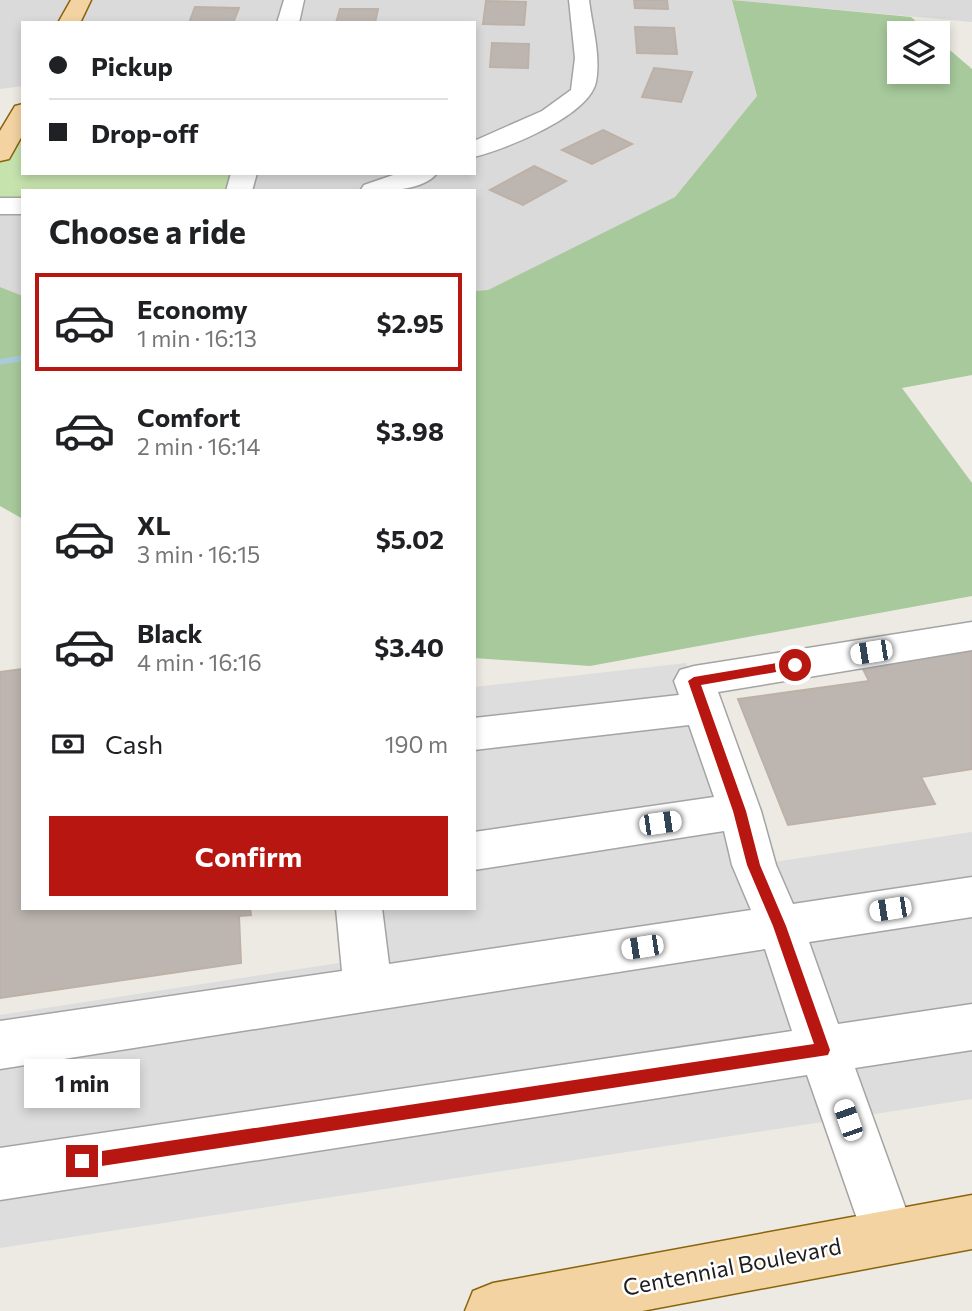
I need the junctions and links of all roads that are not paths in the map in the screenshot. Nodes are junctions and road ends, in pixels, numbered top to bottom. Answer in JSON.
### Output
{"nodes":[{"id":1,"x":80,"y":0,"type":"edge"},
{"id":2,"x":293,"y":0,"type":"edge"},
{"id":3,"x":579,"y":0,"type":"edge"},
{"id":4,"x":70,"y":21,"type":"edge"},
{"id":5,"x":288,"y":21,"type":"edge"},
{"id":6,"x":21,"y":115,"type":"edge"},
{"id":7,"x":476,"y":149,"type":"edge"},
{"id":8,"x":0,"y":154,"type":"edge"},
{"id":9,"x":418,"y":175,"type":"edge"},
{"id":10,"x":379,"y":189,"type":"edge"},
{"id":11,"x":0,"y":206,"type":"edge"},
{"id":12,"x":21,"y":206,"type":"edge"},
{"id":13,"x":972,"y":636,"type":"edge"},
{"id":14,"x":699,"y":695,"type":"junction"},
{"id":15,"x":476,"y":734,"type":"edge"},
{"id":16,"x":740,"y":811,"type":"junction"},
{"id":17,"x":476,"y":851,"type":"edge"},
{"id":18,"x":972,"y":897,"type":"edge"},
{"id":19,"x":359,"y":910,"type":"edge"},
{"id":20,"x":780,"y":926,"type":"junction"},
{"id":21,"x":368,"y":989,"type":"junction"},
{"id":22,"x":972,"y":1027,"type":"edge"},
{"id":23,"x":0,"y":1045,"type":"edge"},
{"id":24,"x":823,"y":1050,"type":"junction"},
{"id":25,"x":0,"y":1174,"type":"edge"},
{"id":26,"x":972,"y":1222,"type":"edge"},
{"id":27,"x":889,"y":1237,"type":"junction"},
{"id":28,"x":493,"y":1311,"type":"edge"}],
"edges":[{"from":1,"to":4,"type":"main road"},
{"from":2,"to":5,"type":"street"},
{"from":3,"to":7,"type":"street"},
{"from":6,"to":8,"type":"main road"},
{"from":9,"to":10,"type":"street"},
{"from":11,"to":12,"type":"street"},
{"from":13,"to":14,"type":"street"},
{"from":14,"to":15,"type":"street"},
{"from":14,"to":16,"type":"street"},
{"from":16,"to":17,"type":"street"},
{"from":16,"to":20,"type":"street"},
{"from":18,"to":20,"type":"street"},
{"from":19,"to":21,"type":"street"},
{"from":20,"to":21,"type":"street"},
{"from":20,"to":24,"type":"street"},
{"from":21,"to":23,"type":"street"},
{"from":22,"to":24,"type":"street"},
{"from":24,"to":25,"type":"street"},
{"from":24,"to":27,"type":"street"},
{"from":26,"to":27,"type":"main road","name":"Centennial Boulevard"},
{"from":27,"to":28,"type":"main road","name":"Centennial Boulevard"}]}
